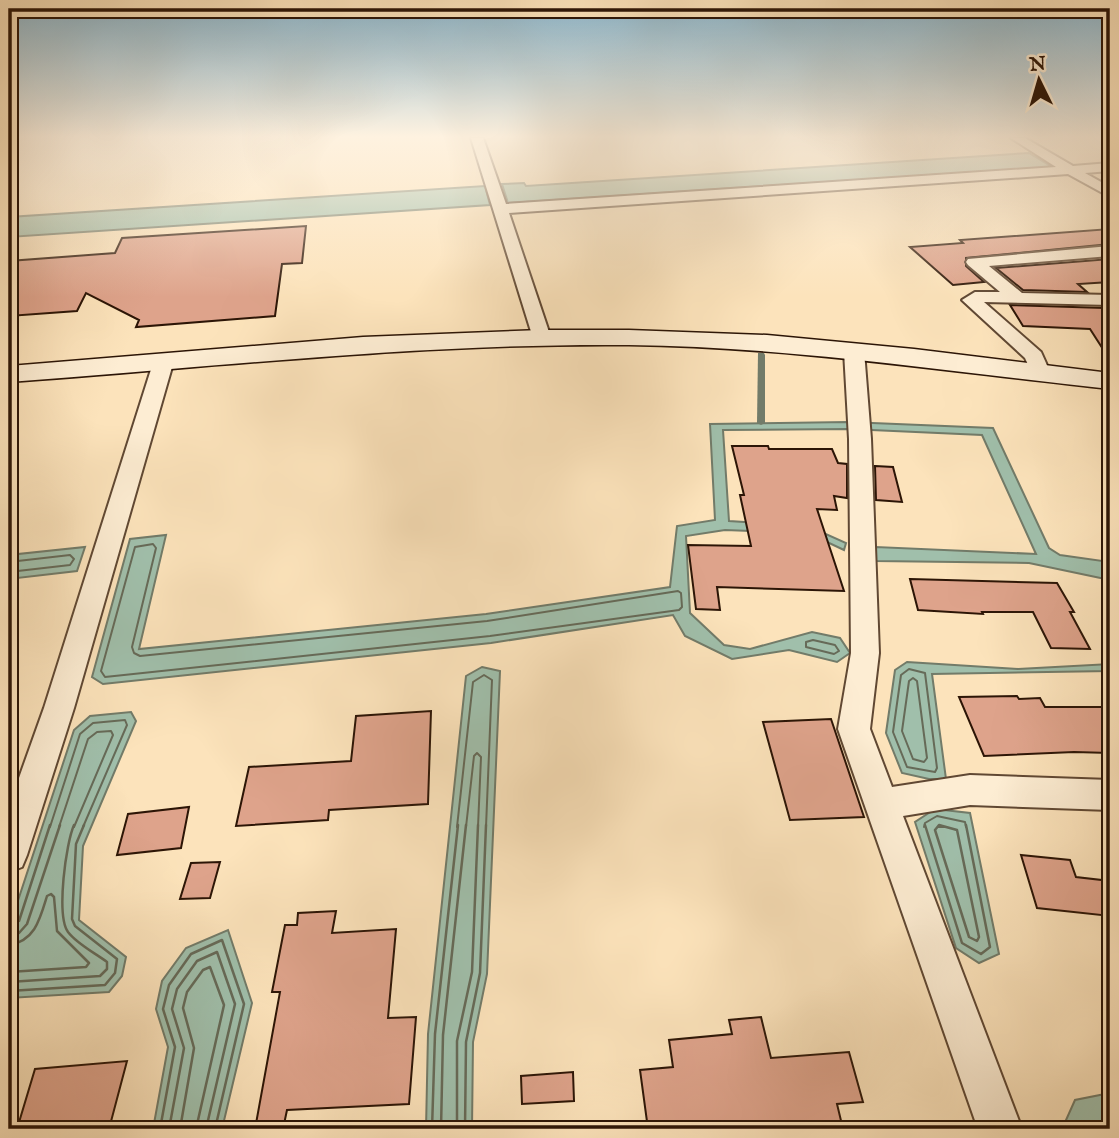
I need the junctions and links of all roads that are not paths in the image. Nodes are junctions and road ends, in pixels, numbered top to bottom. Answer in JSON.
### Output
{"nodes":[{"id":1,"x":495,"y":191,"type":"edge"},
{"id":2,"x":625,"y":191,"type":"edge"},
{"id":3,"x":498,"y":199,"type":"junction"},
{"id":4,"x":1110,"y":251,"type":"edge"},
{"id":5,"x":1018,"y":298,"type":"junction"},
{"id":6,"x":1110,"y":300,"type":"edge"},
{"id":7,"x":542,"y":338,"type":"junction"},
{"id":8,"x":854,"y":351,"type":"junction"},
{"id":9,"x":164,"y":360,"type":"junction"},
{"id":10,"x":1040,"y":372,"type":"junction"},
{"id":11,"x":9,"y":374,"type":"edge"},
{"id":12,"x":1110,"y":381,"type":"edge"},
{"id":13,"x":1110,"y":795,"type":"edge"},
{"id":14,"x":881,"y":804,"type":"junction"},
{"id":15,"x":9,"y":855,"type":"edge"},
{"id":16,"x":1000,"y":1129,"type":"edge"}],
"edges":[{"from":1,"to":3,"type":"street"},
{"from":2,"to":3,"type":"street"},
{"from":3,"to":7,"type":"street"},
{"from":4,"to":5,"type":"street"},
{"from":5,"to":6,"type":"street"},
{"from":5,"to":10,"type":"street"},
{"from":7,"to":8,"type":"street"},
{"from":7,"to":9,"type":"street"},
{"from":8,"to":10,"type":"street"},
{"from":8,"to":14,"type":"street"},
{"from":9,"to":11,"type":"street"},
{"from":9,"to":15,"type":"street"},
{"from":10,"to":12,"type":"street"},
{"from":13,"to":14,"type":"street"},
{"from":14,"to":16,"type":"street"}]}
